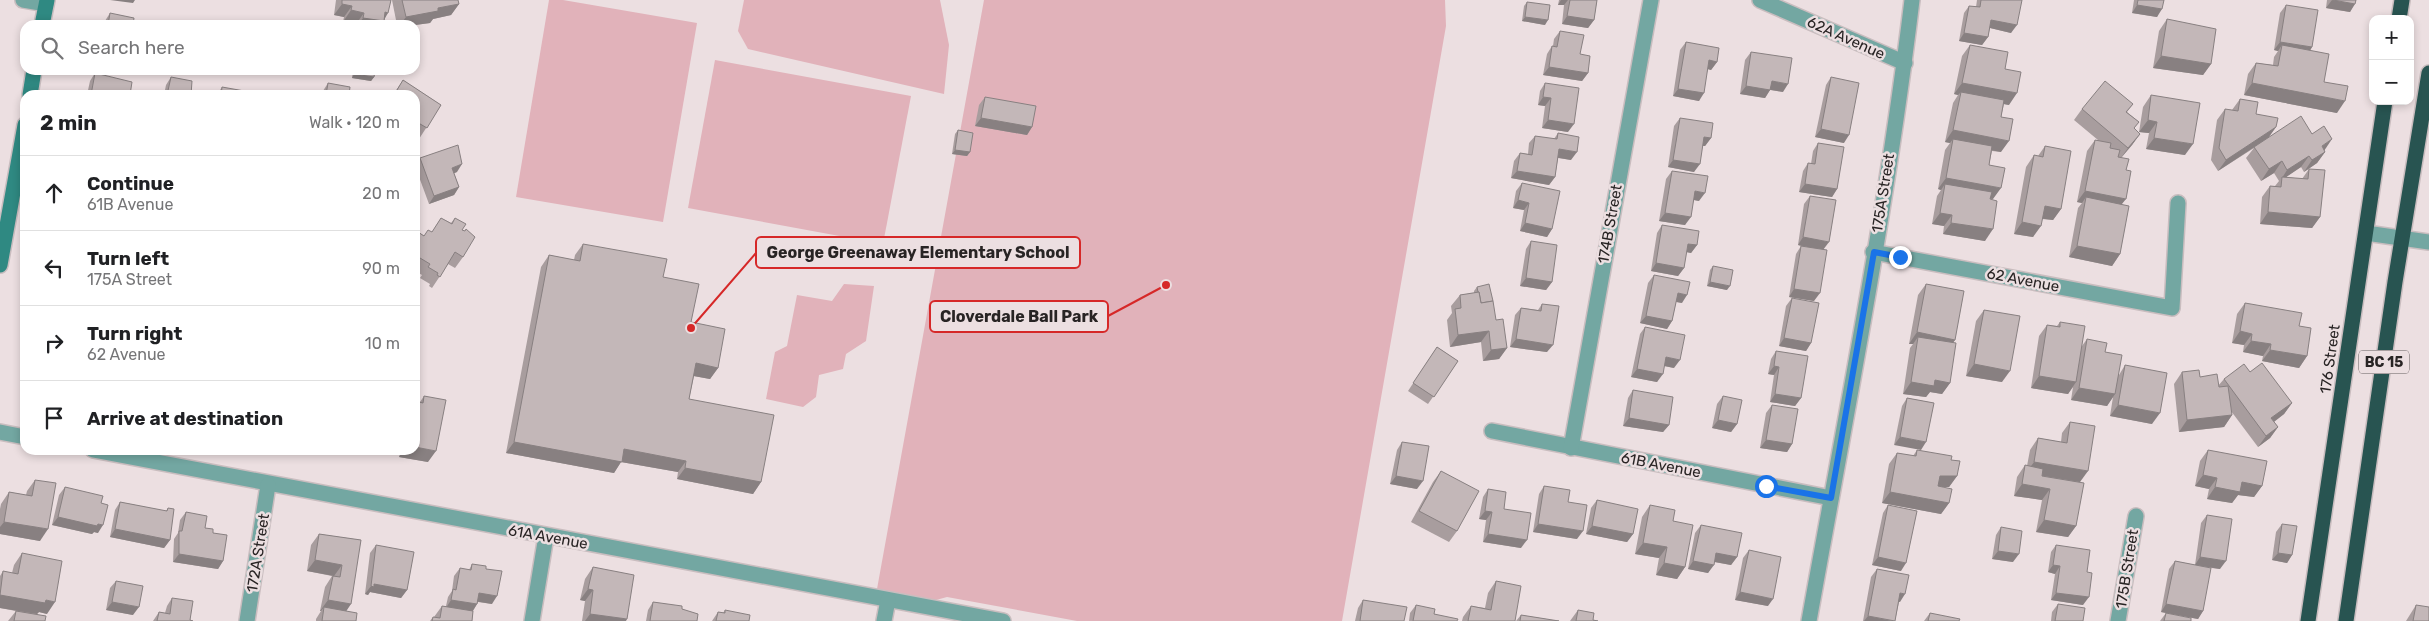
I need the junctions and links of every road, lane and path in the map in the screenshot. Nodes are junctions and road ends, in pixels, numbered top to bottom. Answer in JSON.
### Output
{"nodes":[{"id":1,"x":23,"y":0,"type":"edge"},
{"id":2,"x":1651,"y":0,"type":"edge"},
{"id":3,"x":1760,"y":0,"type":"edge"},
{"id":4,"x":1912,"y":0,"type":"edge"},
{"id":5,"x":2402,"y":0,"type":"edge"},
{"id":6,"x":46,"y":2,"type":"edge"},
{"id":7,"x":2400,"y":15,"type":"edge"},
{"id":8,"x":43,"y":20,"type":"edge"},
{"id":9,"x":1904,"y":64,"type":"junction"},
{"id":10,"x":2429,"y":73,"type":"edge"},
{"id":11,"x":33,"y":75,"type":"edge"},
{"id":12,"x":31,"y":90,"type":"edge"},
{"id":13,"x":2384,"y":105,"type":"edge"},
{"id":14,"x":20,"y":162,"type":"edge"},
{"id":15,"x":2178,"y":202,"type":"dead end"},
{"id":16,"x":2366,"y":233,"type":"junction"},
{"id":17,"x":2402,"y":238,"type":"junction"},
{"id":18,"x":2429,"y":242,"type":"edge"},
{"id":19,"x":1874,"y":252,"type":"junction"},
{"id":20,"x":0,"y":265,"type":"edge"},
{"id":21,"x":1492,"y":431,"type":"dead end"},
{"id":22,"x":0,"y":432,"type":"edge"},
{"id":23,"x":20,"y":435,"type":"edge"},
{"id":24,"x":1571,"y":448,"type":"junction"},
{"id":25,"x":118,"y":455,"type":"edge"},
{"id":26,"x":268,"y":485,"type":"junction"},
{"id":27,"x":1831,"y":498,"type":"junction"},
{"id":28,"x":2136,"y":516,"type":"dead end"},
{"id":29,"x":546,"y":536,"type":"junction"},
{"id":30,"x":888,"y":600,"type":"junction"},
{"id":31,"x":248,"y":621,"type":"edge"},
{"id":32,"x":532,"y":621,"type":"edge"},
{"id":33,"x":884,"y":621,"type":"edge"},
{"id":34,"x":1003,"y":621,"type":"edge"},
{"id":35,"x":1809,"y":621,"type":"edge"},
{"id":36,"x":2118,"y":621,"type":"edge"},
{"id":37,"x":2308,"y":621,"type":"edge"},
{"id":38,"x":2346,"y":621,"type":"edge"}],
"edges":[{"from":1,"to":6,"type":"street"},
{"from":2,"to":24,"type":"street","name":"174B Street"},
{"from":3,"to":9,"type":"street","name":"62A Avenue"},
{"from":4,"to":9,"type":"street","name":"175A Street"},
{"from":5,"to":7,"type":"highway"},
{"from":6,"to":8,"type":"street"},
{"from":9,"to":19,"type":"street","name":"175A Street"},
{"from":10,"to":17,"type":"highway","number":"BC 15"},
{"from":11,"to":12,"type":"street"},
{"from":13,"to":16,"type":"highway","name":"176 Street","number":"BC 15"},
{"from":14,"to":20,"type":"street"},
{"from":15,"to":19,"type":"street","name":"62 Avenue"},
{"from":16,"to":17,"type":"street"},
{"from":16,"to":37,"type":"highway","name":"176 Street","number":"BC 15"},
{"from":17,"to":18,"type":"street"},
{"from":17,"to":38,"type":"highway","number":"BC 15"},
{"from":19,"to":27,"type":"street","name":"175A Street"},
{"from":21,"to":24,"type":"street","name":"61B Avenue"},
{"from":22,"to":23,"type":"street"},
{"from":24,"to":27,"type":"street","name":"61B Avenue"},
{"from":25,"to":26,"type":"street","name":"61A Avenue"},
{"from":26,"to":29,"type":"street","name":"61A Avenue"},
{"from":26,"to":31,"type":"street","name":"172A Street"},
{"from":27,"to":35,"type":"street","name":"175A Street"},
{"from":28,"to":36,"type":"street","name":"175B Street"},
{"from":29,"to":30,"type":"street","name":"61A Avenue"},
{"from":29,"to":32,"type":"street"},
{"from":30,"to":33,"type":"street"},
{"from":30,"to":34,"type":"street","name":"61A Avenue"}]}
